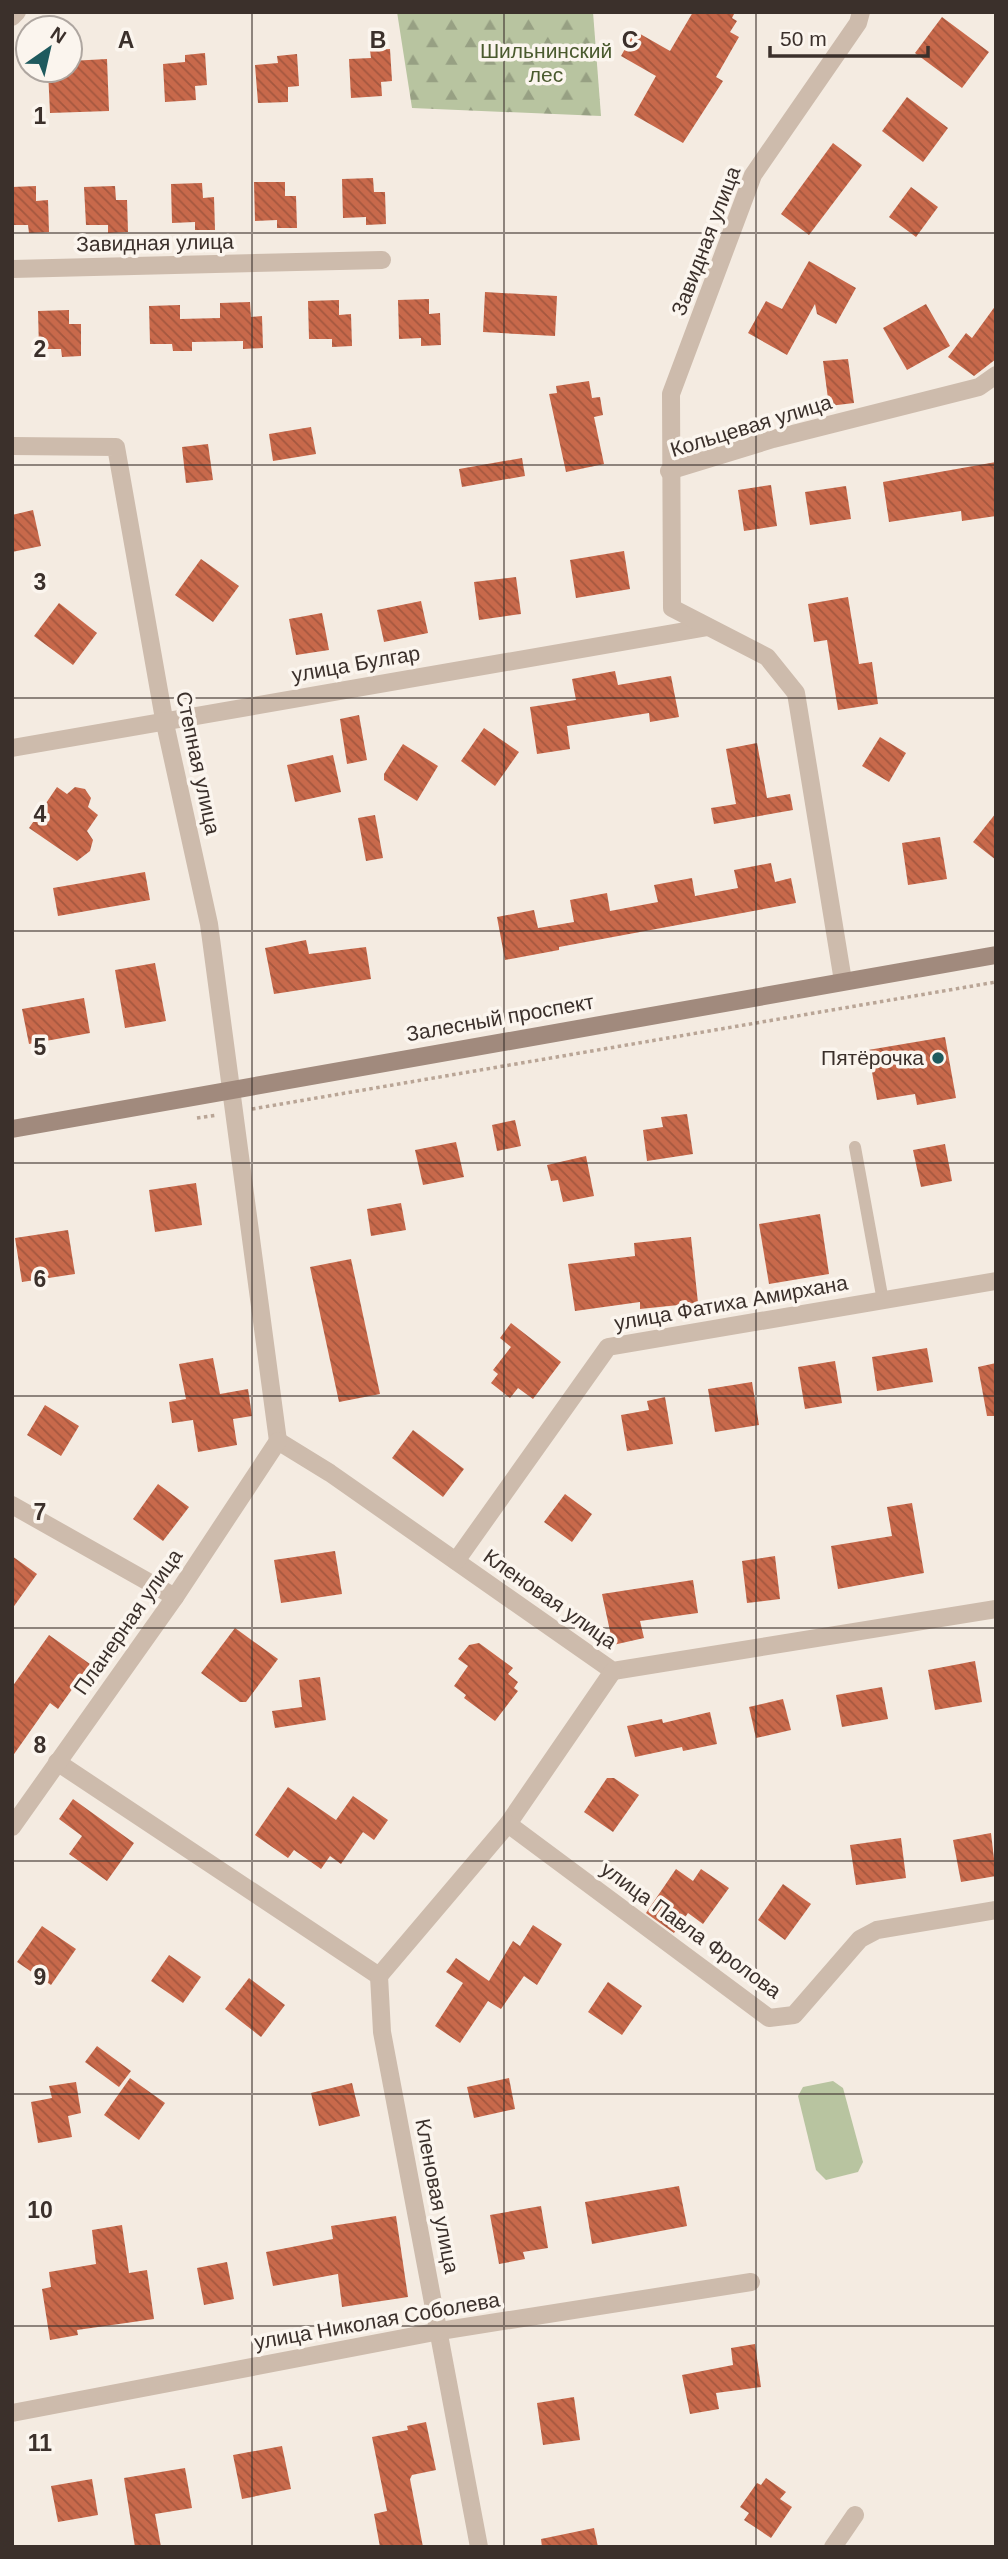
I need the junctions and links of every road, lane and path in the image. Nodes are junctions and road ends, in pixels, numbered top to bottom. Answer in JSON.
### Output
{"nodes":[{"id":1,"x":17,"y":12,"type":"edge"},
{"id":2,"x":861,"y":12,"type":"edge"},
{"id":3,"x":12,"y":17,"type":"edge"},
{"id":4,"x":382,"y":260,"type":"dead end"},
{"id":5,"x":12,"y":269,"type":"edge"},
{"id":6,"x":996,"y":375,"type":"edge"},
{"id":7,"x":12,"y":446,"type":"edge"},
{"id":8,"x":669,"y":471,"type":"junction"},
{"id":9,"x":708,"y":627,"type":"junction"},
{"id":10,"x":164,"y":719,"type":"junction"},
{"id":11,"x":12,"y":748,"type":"edge"},
{"id":12,"x":996,"y":955,"type":"edge"},
{"id":13,"x":843,"y":981,"type":"junction"},
{"id":14,"x":996,"y":982,"type":"edge"},
{"id":15,"x":230,"y":1090,"type":"junction"},
{"id":16,"x":233,"y":1112,"type":"junction"},
{"id":17,"x":194,"y":1118,"type":"dead end"},
{"id":18,"x":12,"y":1129,"type":"edge"},
{"id":19,"x":855,"y":1147,"type":"dead end"},
{"id":20,"x":996,"y":1281,"type":"edge"},
{"id":21,"x":883,"y":1301,"type":"junction"},
{"id":22,"x":278,"y":1441,"type":"junction"},
{"id":23,"x":12,"y":1505,"type":"edge"},
{"id":24,"x":456,"y":1560,"type":"junction"},
{"id":25,"x":175,"y":1597,"type":"junction"},
{"id":26,"x":996,"y":1609,"type":"edge"},
{"id":27,"x":613,"y":1671,"type":"junction"},
{"id":28,"x":57,"y":1762,"type":"junction"},
{"id":29,"x":508,"y":1824,"type":"junction"},
{"id":30,"x":12,"y":1827,"type":"edge"},
{"id":31,"x":996,"y":1910,"type":"edge"},
{"id":32,"x":379,"y":1976,"type":"junction"},
{"id":33,"x":751,"y":2282,"type":"dead end"},
{"id":34,"x":440,"y":2331,"type":"junction"},
{"id":35,"x":12,"y":2413,"type":"edge"},
{"id":36,"x":855,"y":2515,"type":"dead end"},
{"id":37,"x":479,"y":2547,"type":"edge"},
{"id":38,"x":832,"y":2547,"type":"edge"}],
"edges":[{"from":1,"to":3,"type":"street"},
{"from":2,"to":8,"type":"street","name":"Завидная улица"},
{"from":4,"to":5,"type":"street","name":"Завидная улица"},
{"from":6,"to":8,"type":"street","name":"Кольцевая улица"},
{"from":7,"to":10,"type":"street","name":"Степная улица"},
{"from":8,"to":9,"type":"street","name":"Кольцевая улица"},
{"from":9,"to":10,"type":"street","name":"улица Булгар"},
{"from":9,"to":13,"type":"street","name":"Кольцевая улица"},
{"from":10,"to":11,"type":"street","name":"улица Булгар"},
{"from":10,"to":15,"type":"street","name":"Степная улица"},
{"from":12,"to":13,"type":"main road","name":"Залесный проспект"},
{"from":13,"to":15,"type":"main road","name":"Залесный проспект"},
{"from":14,"to":16,"type":"path"},
{"from":15,"to":16,"type":"street","name":"Степная улица"},
{"from":15,"to":18,"type":"main road","name":"Залесный проспект"},
{"from":16,"to":17,"type":"path"},
{"from":16,"to":22,"type":"street","name":"Степная улица"},
{"from":19,"to":21,"type":"lane"},
{"from":20,"to":21,"type":"street","name":"улица Фатиха Амирхана"},
{"from":21,"to":24,"type":"street","name":"улица Фатиха Амирхана"},
{"from":22,"to":24,"type":"street","name":"Кленовая улица"},
{"from":22,"to":25,"type":"street","name":"Планерная улица"},
{"from":23,"to":25,"type":"street"},
{"from":24,"to":27,"type":"street","name":"Кленовая улица"},
{"from":25,"to":28,"type":"street","name":"Планерная улица"},
{"from":26,"to":27,"type":"street","name":"Кленовая улица"},
{"from":27,"to":29,"type":"street"},
{"from":28,"to":30,"type":"street","name":"Планерная улица"},
{"from":28,"to":32,"type":"street"},
{"from":29,"to":31,"type":"street","name":"улица Павла Фролова"},
{"from":29,"to":32,"type":"street"},
{"from":32,"to":34,"type":"street","name":"Кленовая улица"},
{"from":33,"to":34,"type":"street","name":"улица Николая Соболева"},
{"from":34,"to":35,"type":"street","name":"улица Николая Соболева"},
{"from":34,"to":37,"type":"street","name":"Кленовая улица"},
{"from":36,"to":38,"type":"street"}]}
